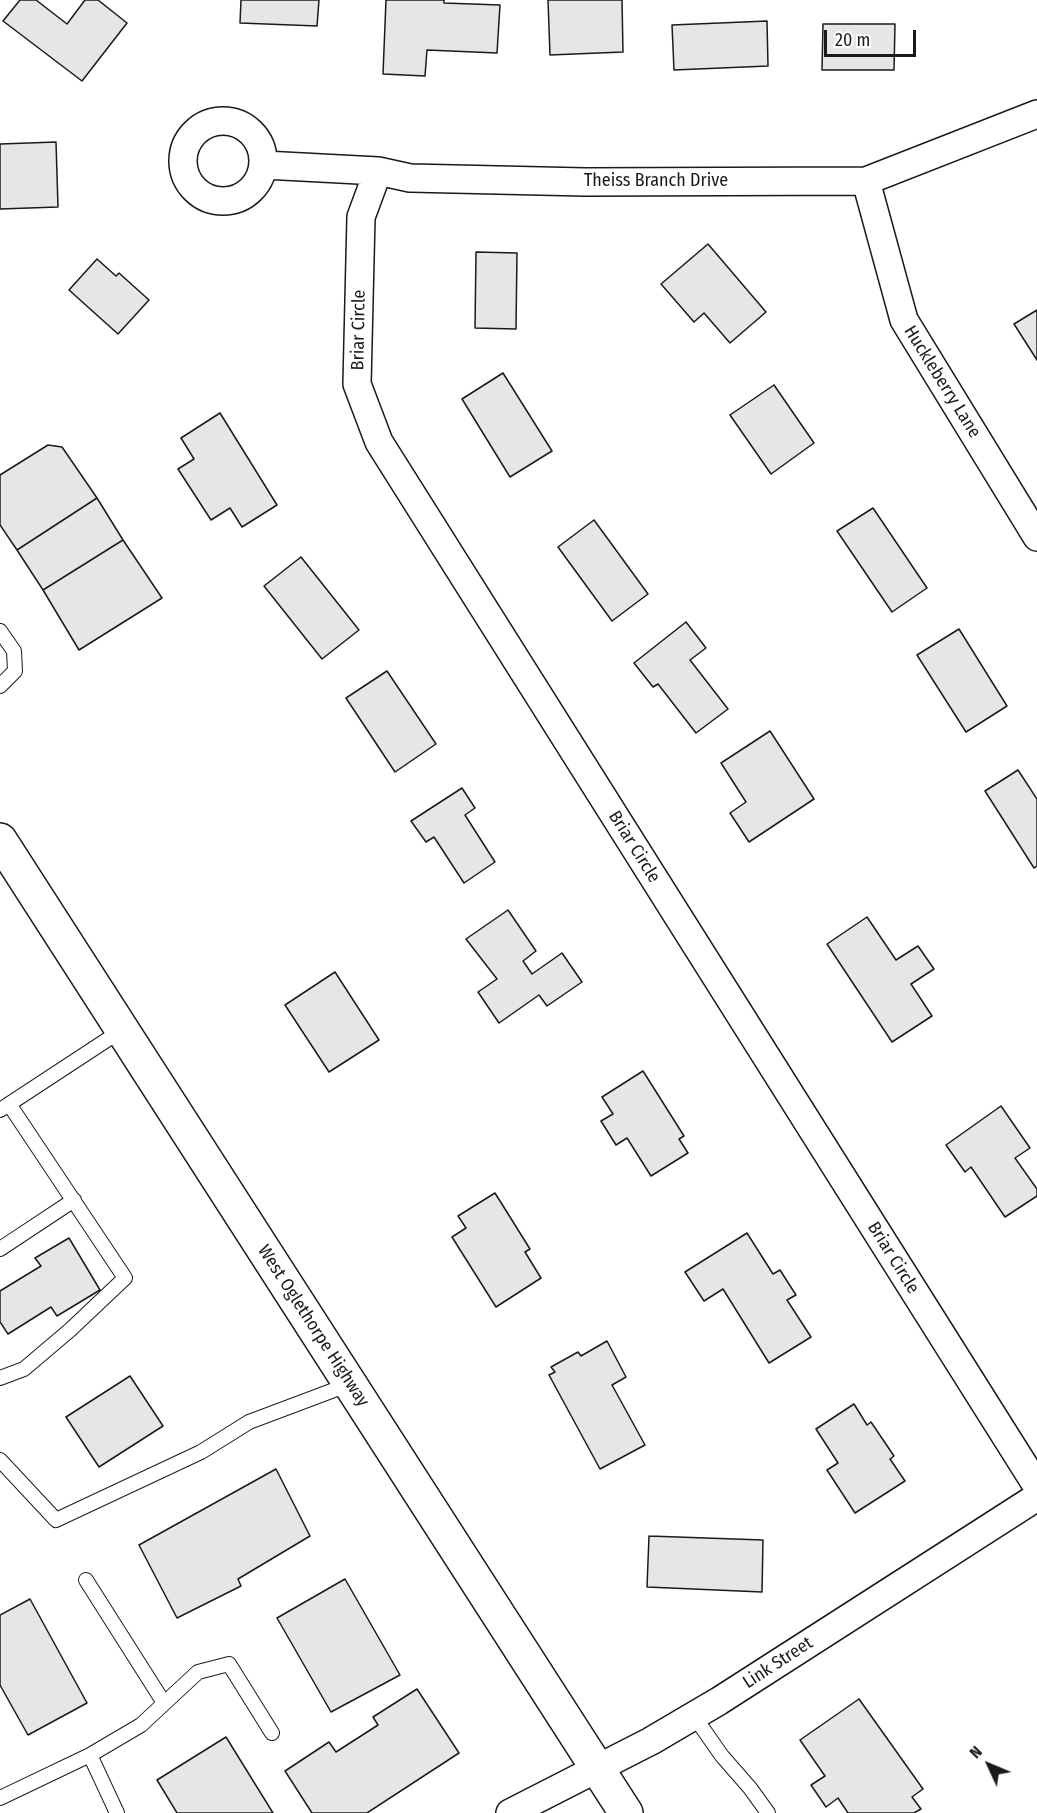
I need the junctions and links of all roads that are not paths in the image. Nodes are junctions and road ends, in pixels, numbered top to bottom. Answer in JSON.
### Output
{"nodes":[{"id":1,"x":1037,"y":114,"type":"edge"},
{"id":2,"x":264,"y":165,"type":"dead end"},
{"id":3,"x":378,"y":171,"type":"junction"},
{"id":4,"x":866,"y":181,"type":"junction"},
{"id":5,"x":1037,"y":537,"type":"edge"},
{"id":6,"x":0,"y":631,"type":"edge"},
{"id":7,"x":0,"y":686,"type":"edge"},
{"id":8,"x":0,"y":840,"type":"edge"},
{"id":9,"x":123,"y":1030,"type":"junction"},
{"id":10,"x":4,"y":1107,"type":"edge"},
{"id":11,"x":74,"y":1200,"type":"junction"},
{"id":12,"x":0,"y":1249,"type":"edge"},
{"id":13,"x":0,"y":1378,"type":"edge"},
{"id":14,"x":350,"y":1384,"type":"junction"},
{"id":15,"x":0,"y":1460,"type":"edge"},
{"id":16,"x":1037,"y":1486,"type":"edge"},
{"id":17,"x":1037,"y":1497,"type":"edge"},
{"id":18,"x":86,"y":1580,"type":"dead end"},
{"id":19,"x":164,"y":1703,"type":"junction"},
{"id":20,"x":694,"y":1716,"type":"junction"},
{"id":21,"x":272,"y":1733,"type":"dead end"},
{"id":22,"x":90,"y":1755,"type":"junction"},
{"id":23,"x":597,"y":1769,"type":"junction"},
{"id":24,"x":0,"y":1798,"type":"edge"},
{"id":25,"x":117,"y":1813,"type":"edge"},
{"id":26,"x":510,"y":1813,"type":"edge"},
{"id":27,"x":626,"y":1813,"type":"edge"},
{"id":28,"x":768,"y":1813,"type":"edge"}],
"edges":[{"from":1,"to":4,"type":"street","name":"Theiss Branch Drive"},
{"from":2,"to":3,"type":"street","name":"Theiss Branch Drive"},
{"from":3,"to":4,"type":"street","name":"Theiss Branch Drive"},
{"from":3,"to":16,"type":"street","name":"Briar Circle"},
{"from":4,"to":5,"type":"street","name":"Huckleberry Lane"},
{"from":6,"to":7,"type":"lane"},
{"from":8,"to":9,"type":"highway","name":"West Oglethorpe Highway"},
{"from":9,"to":10,"type":"lane"},
{"from":9,"to":14,"type":"highway","name":"West Oglethorpe Highway"},
{"from":10,"to":11,"type":"lane"},
{"from":11,"to":12,"type":"lane"},
{"from":11,"to":13,"type":"lane"},
{"from":14,"to":15,"type":"lane"},
{"from":14,"to":23,"type":"highway","name":"West Oglethorpe Highway"},
{"from":17,"to":20,"type":"street","name":"Link Street"},
{"from":18,"to":19,"type":"lane"},
{"from":19,"to":21,"type":"lane"},
{"from":19,"to":22,"type":"lane"},
{"from":20,"to":23,"type":"street","name":"Link Street"},
{"from":20,"to":28,"type":"lane"},
{"from":22,"to":24,"type":"lane"},
{"from":22,"to":25,"type":"lane"},
{"from":23,"to":26,"type":"street","name":"Link Street"},
{"from":23,"to":27,"type":"highway","name":"West Oglethorpe Highway"}]}
